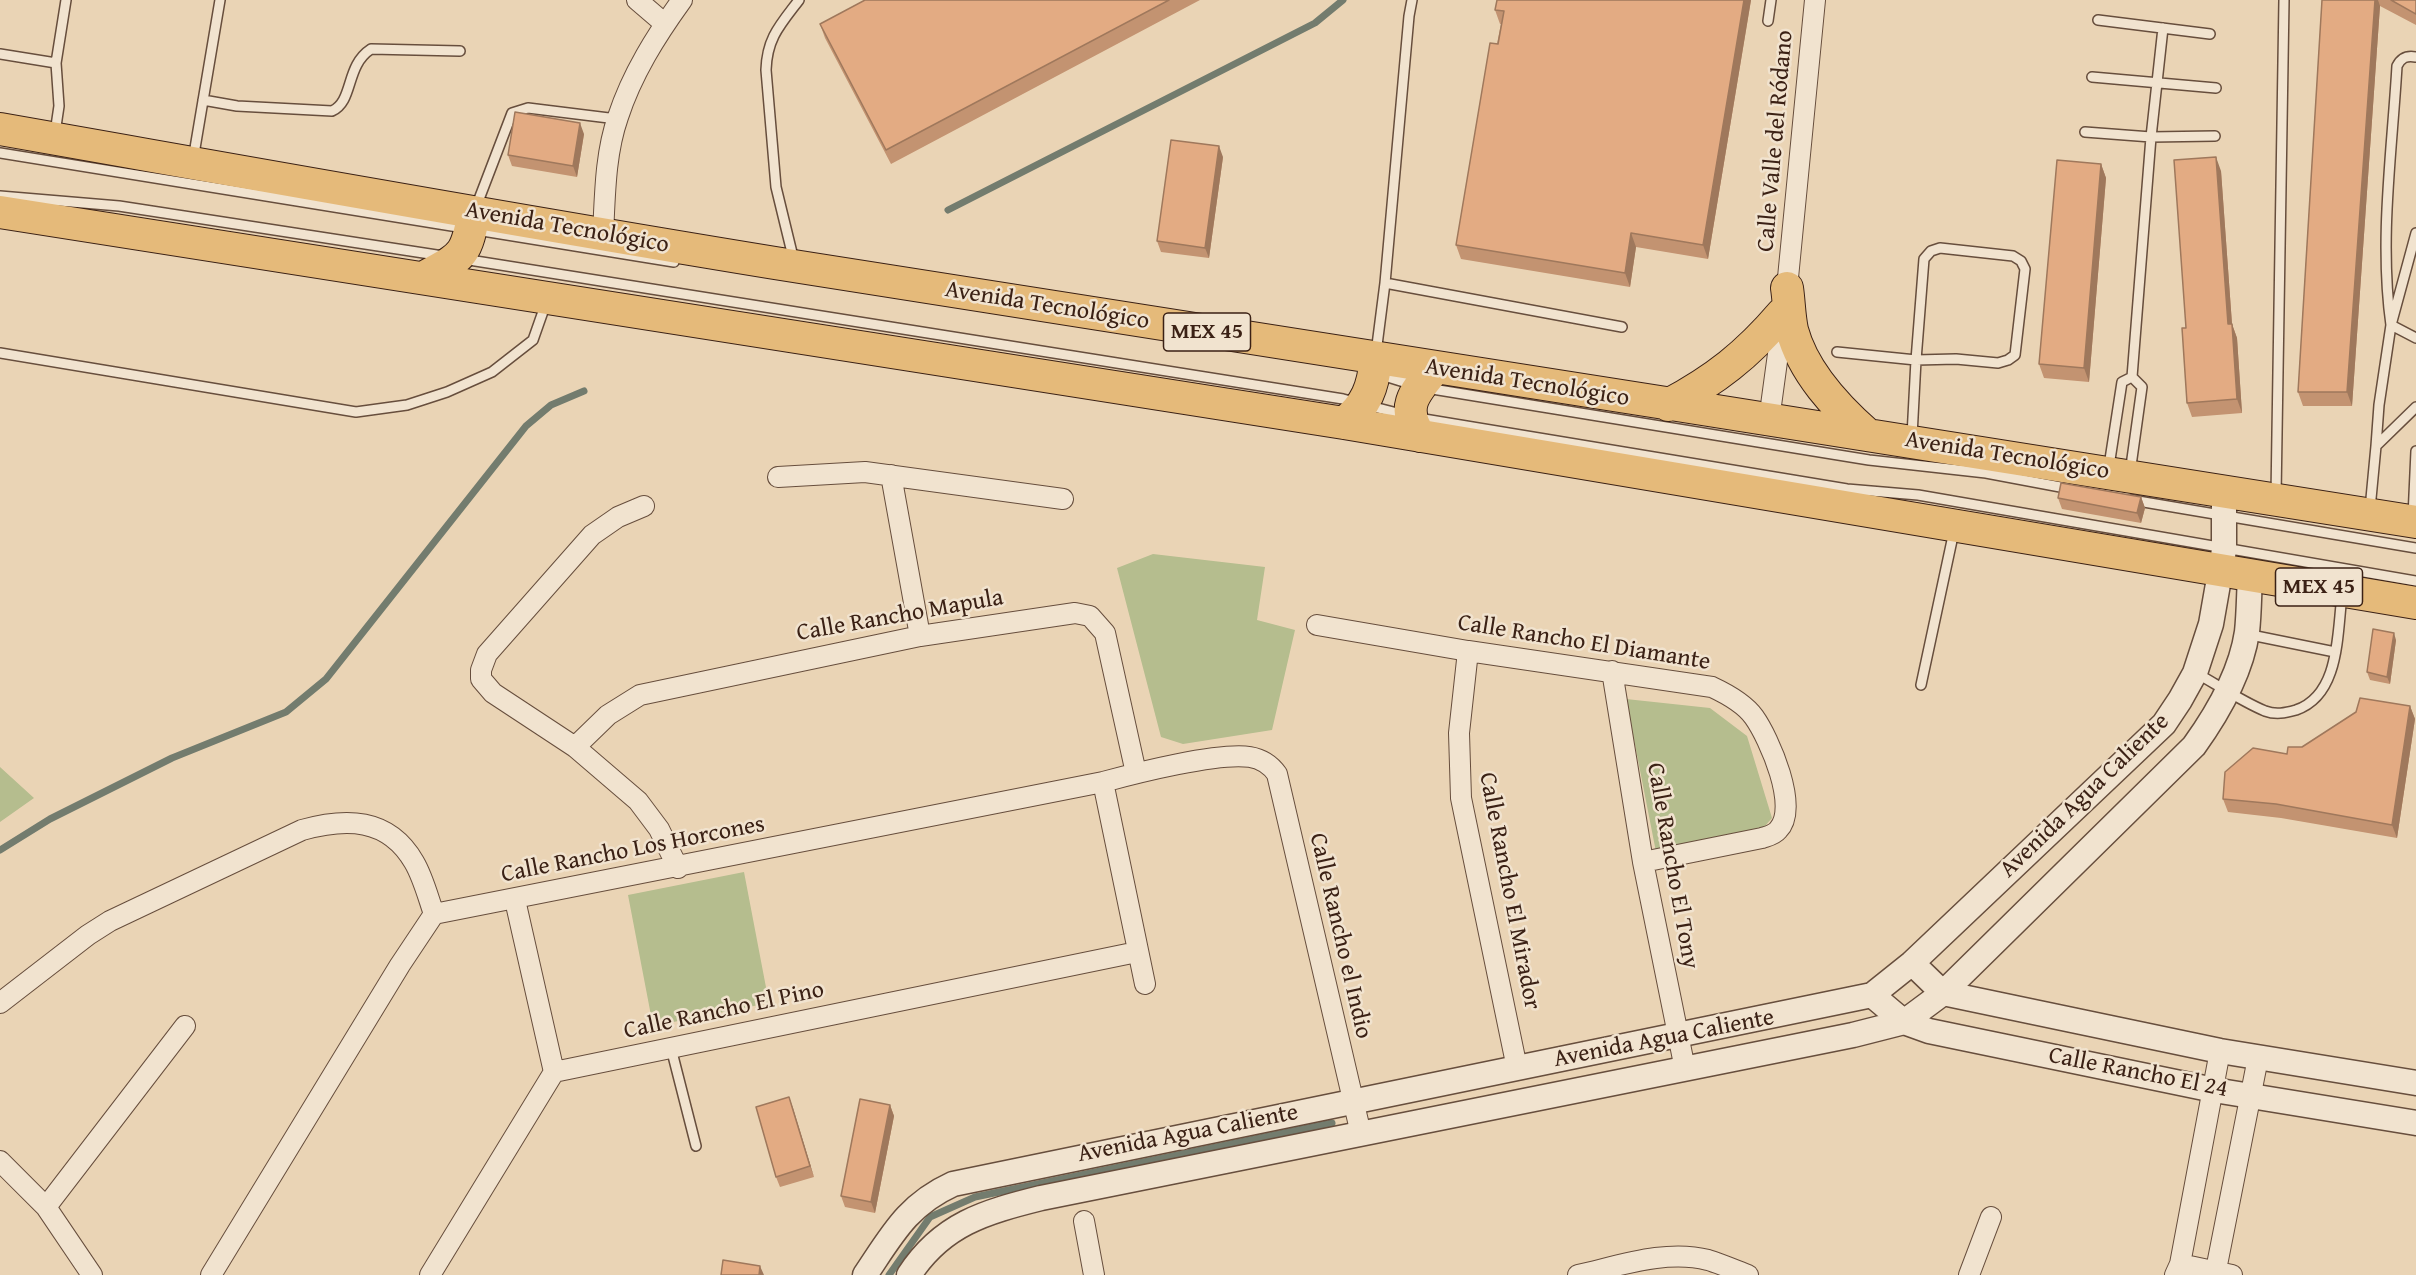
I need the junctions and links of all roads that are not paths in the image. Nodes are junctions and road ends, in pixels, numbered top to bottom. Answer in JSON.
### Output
{"nodes":[{"id":1,"x":66,"y":0,"type":"edge"},
{"id":2,"x":220,"y":0,"type":"edge"},
{"id":3,"x":637,"y":0,"type":"edge"},
{"id":4,"x":682,"y":0,"type":"edge"},
{"id":5,"x":799,"y":0,"type":"edge"},
{"id":6,"x":1412,"y":0,"type":"edge"},
{"id":7,"x":1771,"y":0,"type":"edge"},
{"id":8,"x":1815,"y":0,"type":"edge"},
{"id":9,"x":2284,"y":0,"type":"edge"},
{"id":10,"x":2098,"y":20,"type":"dead end"},
{"id":11,"x":1768,"y":21,"type":"dead end"},
{"id":12,"x":665,"y":24,"type":"junction"},
{"id":13,"x":2163,"y":28,"type":"junction"},
{"id":14,"x":2210,"y":34,"type":"dead end"},
{"id":15,"x":460,"y":51,"type":"dead end"},
{"id":16,"x":0,"y":54,"type":"edge"},
{"id":17,"x":2416,"y":57,"type":"edge"},
{"id":18,"x":56,"y":63,"type":"junction"},
{"id":19,"x":2092,"y":77,"type":"dead end"},
{"id":20,"x":2158,"y":83,"type":"junction"},
{"id":21,"x":2216,"y":88,"type":"dead end"},
{"id":22,"x":203,"y":100,"type":"junction"},
{"id":23,"x":617,"y":119,"type":"junction"},
{"id":24,"x":0,"y":129,"type":"edge"},
{"id":25,"x":2085,"y":132,"type":"dead end"},
{"id":26,"x":2151,"y":136,"type":"junction"},
{"id":27,"x":2215,"y":136,"type":"dead end"},
{"id":28,"x":54,"y":139,"type":"junction"},
{"id":29,"x":0,"y":153,"type":"edge"},
{"id":30,"x":193,"y":162,"type":"junction"},
{"id":31,"x":0,"y":196,"type":"edge"},
{"id":32,"x":0,"y":212,"type":"edge"},
{"id":33,"x":473,"y":220,"type":"junction"},
{"id":34,"x":2416,"y":233,"type":"edge"},
{"id":35,"x":603,"y":235,"type":"junction"},
{"id":36,"x":459,"y":258,"type":"junction"},
{"id":37,"x":690,"y":265,"type":"dead end"},
{"id":38,"x":796,"y":267,"type":"junction"},
{"id":39,"x":423,"y":278,"type":"junction"},
{"id":40,"x":1385,"y":283,"type":"junction"},
{"id":41,"x":547,"y":298,"type":"junction"},
{"id":42,"x":1784,"y":301,"type":"junction"},
{"id":43,"x":2391,"y":325,"type":"junction"},
{"id":44,"x":1622,"y":327,"type":"dead end"},
{"id":45,"x":2416,"y":338,"type":"edge"},
{"id":46,"x":0,"y":352,"type":"edge"},
{"id":47,"x":1837,"y":352,"type":"dead end"},
{"id":48,"x":1916,"y":360,"type":"junction"},
{"id":49,"x":1372,"y":368,"type":"junction"},
{"id":50,"x":2132,"y":377,"type":"junction"},
{"id":51,"x":1427,"y":378,"type":"junction"},
{"id":52,"x":1668,"y":405,"type":"junction"},
{"id":53,"x":2416,"y":407,"type":"edge"},
{"id":54,"x":1354,"y":414,"type":"junction"},
{"id":55,"x":1770,"y":420,"type":"junction"},
{"id":56,"x":1415,"y":426,"type":"junction"},
{"id":57,"x":1868,"y":435,"type":"junction"},
{"id":58,"x":1912,"y":442,"type":"junction"},
{"id":59,"x":2376,"y":446,"type":"junction"},
{"id":60,"x":2416,"y":451,"type":"edge"},
{"id":61,"x":891,"y":475,"type":"junction"},
{"id":62,"x":778,"y":477,"type":"dead end"},
{"id":63,"x":2111,"y":484,"type":"junction"},
{"id":64,"x":1063,"y":499,"type":"dead end"},
{"id":65,"x":2276,"y":501,"type":"junction"},
{"id":66,"x":2223,"y":504,"type":"junction"},
{"id":67,"x":644,"y":506,"type":"dead end"},
{"id":68,"x":2370,"y":514,"type":"junction"},
{"id":69,"x":1955,"y":526,"type":"junction"},
{"id":70,"x":2415,"y":531,"type":"edge"},
{"id":71,"x":2232,"y":565,"type":"junction"},
{"id":72,"x":2416,"y":581,"type":"edge"},
{"id":73,"x":2343,"y":591,"type":"junction"},
{"id":74,"x":2416,"y":603,"type":"edge"},
{"id":75,"x":1317,"y":625,"type":"dead end"},
{"id":76,"x":2246,"y":634,"type":"junction"},
{"id":77,"x":920,"y":636,"type":"junction"},
{"id":78,"x":1468,"y":651,"type":"junction"},
{"id":79,"x":2335,"y":652,"type":"junction"},
{"id":80,"x":1612,"y":671,"type":"junction"},
{"id":81,"x":2195,"y":673,"type":"junction"},
{"id":82,"x":1921,"y":685,"type":"dead end"},
{"id":83,"x":2228,"y":689,"type":"junction"},
{"id":84,"x":575,"y":747,"type":"junction"},
{"id":85,"x":1257,"y":759,"type":"joint"},
{"id":86,"x":1136,"y":773,"type":"junction"},
{"id":87,"x":1103,"y":782,"type":"junction"},
{"id":88,"x":1642,"y":862,"type":"junction"},
{"id":89,"x":678,"y":868,"type":"junction"},
{"id":90,"x":515,"y":900,"type":"junction"},
{"id":91,"x":434,"y":914,"type":"junction"},
{"id":92,"x":1137,"y":952,"type":"junction"},
{"id":93,"x":1912,"y":963,"type":"junction"},
{"id":94,"x":1144,"y":984,"type":"dead end"},
{"id":95,"x":1943,"y":993,"type":"junction"},
{"id":96,"x":1872,"y":995,"type":"junction"},
{"id":97,"x":0,"y":1003,"type":"edge"},
{"id":98,"x":1904,"y":1022,"type":"junction"},
{"id":99,"x":185,"y":1026,"type":"dead end"},
{"id":100,"x":1677,"y":1036,"type":"junction"},
{"id":101,"x":671,"y":1048,"type":"junction"},
{"id":102,"x":2220,"y":1051,"type":"junction"},
{"id":103,"x":2258,"y":1058,"type":"junction"},
{"id":104,"x":1517,"y":1068,"type":"junction"},
{"id":105,"x":1686,"y":1069,"type":"junction"},
{"id":106,"x":554,"y":1072,"type":"junction"},
{"id":107,"x":2416,"y":1083,"type":"edge"},
{"id":108,"x":2214,"y":1090,"type":"junction"},
{"id":109,"x":2251,"y":1095,"type":"junction"},
{"id":110,"x":1353,"y":1101,"type":"junction"},
{"id":111,"x":2416,"y":1123,"type":"edge"},
{"id":112,"x":1361,"y":1134,"type":"junction"},
{"id":113,"x":696,"y":1146,"type":"dead end"},
{"id":114,"x":0,"y":1161,"type":"edge"},
{"id":115,"x":46,"y":1207,"type":"junction"},
{"id":116,"x":1991,"y":1217,"type":"dead end"},
{"id":117,"x":1083,"y":1221,"type":"dead end"},
{"id":118,"x":1709,"y":1267,"type":"edge"},
{"id":119,"x":2177,"y":1269,"type":"edge"},
{"id":120,"x":2221,"y":1274,"type":"edge"},
{"id":121,"x":92,"y":1275,"type":"edge"},
{"id":122,"x":211,"y":1275,"type":"edge"},
{"id":123,"x":430,"y":1275,"type":"edge"},
{"id":124,"x":866,"y":1275,"type":"edge"},
{"id":125,"x":909,"y":1275,"type":"edge"},
{"id":126,"x":1094,"y":1275,"type":"edge"},
{"id":127,"x":1578,"y":1275,"type":"edge"},
{"id":128,"x":1748,"y":1275,"type":"edge"},
{"id":129,"x":1969,"y":1275,"type":"edge"}],
"edges":[{"from":1,"to":18,"type":"lane"},
{"from":2,"to":22,"type":"lane"},
{"from":3,"to":12,"type":"street"},
{"from":4,"to":12,"type":"street"},
{"from":5,"to":38,"type":"lane"},
{"from":6,"to":40,"type":"lane"},
{"from":7,"to":11,"type":"lane"},
{"from":8,"to":42,"type":"street","name":"Calle Valle del Ródano"},
{"from":9,"to":65,"type":"lane"},
{"from":10,"to":13,"type":"lane"},
{"from":12,"to":23,"type":"street"},
{"from":13,"to":14,"type":"lane"},
{"from":13,"to":20,"type":"lane"},
{"from":15,"to":22,"type":"lane"},
{"from":16,"to":18,"type":"lane"},
{"from":17,"to":43,"type":"lane"},
{"from":18,"to":28,"type":"lane"},
{"from":19,"to":20,"type":"lane"},
{"from":20,"to":21,"type":"lane"},
{"from":20,"to":26,"type":"lane"},
{"from":22,"to":30,"type":"lane"},
{"from":23,"to":33,"type":"lane"},
{"from":23,"to":35,"type":"street"},
{"from":24,"to":28,"type":"main road","name":"Avenida Tecnológico","number":"MEX 45"},
{"from":25,"to":26,"type":"lane"},
{"from":26,"to":27,"type":"lane"},
{"from":26,"to":50,"type":"lane"},
{"from":28,"to":30,"type":"main road","name":"Avenida Tecnológico","number":"MEX 45"},
{"from":29,"to":33,"type":"lane"},
{"from":30,"to":33,"type":"main road","name":"Avenida Tecnológico","number":"MEX 45"},
{"from":31,"to":36,"type":"lane"},
{"from":32,"to":39,"type":"main road","number":"MEX 45"},
{"from":33,"to":35,"type":"main road","name":"Avenida Tecnológico","number":"MEX 45"},
{"from":33,"to":36,"type":"main road"},
{"from":33,"to":37,"type":"lane"},
{"from":34,"to":43,"type":"lane"},
{"from":35,"to":38,"type":"main road","name":"Avenida Tecnológico","number":"MEX 45"},
{"from":36,"to":39,"type":"main road"},
{"from":36,"to":54,"type":"lane"},
{"from":38,"to":49,"type":"main road","name":"Avenida Tecnológico","number":"MEX 45"},
{"from":39,"to":41,"type":"main road","number":"MEX 45"},
{"from":40,"to":44,"type":"lane"},
{"from":40,"to":49,"type":"lane"},
{"from":41,"to":46,"type":"lane"},
{"from":41,"to":54,"type":"main road","number":"MEX 45"},
{"from":42,"to":52,"type":"main road"},
{"from":42,"to":55,"type":"street","name":"Calle Valle del Ródano"},
{"from":42,"to":57,"type":"main road"},
{"from":43,"to":45,"type":"lane"},
{"from":43,"to":59,"type":"lane"},
{"from":47,"to":48,"type":"lane"},
{"from":48,"to":48,"type":"lane"},
{"from":48,"to":58,"type":"lane"},
{"from":49,"to":51,"type":"main road","name":"Avenida Tecnológico","number":"MEX 45"},
{"from":49,"to":54,"type":"main road"},
{"from":50,"to":63,"type":"lane"},
{"from":50,"to":63,"type":"lane"},
{"from":51,"to":52,"type":"main road","name":"Avenida Tecnológico","number":"MEX 45"},
{"from":51,"to":56,"type":"main road"},
{"from":51,"to":63,"type":"lane"},
{"from":52,"to":55,"type":"main road","name":"Avenida Tecnológico","number":"MEX 45"},
{"from":53,"to":59,"type":"lane"},
{"from":54,"to":56,"type":"main road","number":"MEX 45"},
{"from":55,"to":57,"type":"main road","name":"Avenida Tecnológico","number":"MEX 45"},
{"from":56,"to":69,"type":"main road","number":"MEX 45"},
{"from":56,"to":71,"type":"lane"},
{"from":57,"to":58,"type":"main road","name":"Avenida Tecnológico","number":"MEX 45"},
{"from":58,"to":63,"type":"main road","name":"Avenida Tecnológico","number":"MEX 45"},
{"from":59,"to":68,"type":"lane"},
{"from":60,"to":70,"type":"lane"},
{"from":61,"to":62,"type":"street"},
{"from":61,"to":64,"type":"street"},
{"from":61,"to":77,"type":"street"},
{"from":63,"to":66,"type":"main road","name":"Avenida Tecnológico","number":"MEX 45"},
{"from":65,"to":66,"type":"main road","name":"Avenida Tecnológico","number":"MEX 45"},
{"from":65,"to":68,"type":"main road","name":"Avenida Tecnológico","number":"MEX 45"},
{"from":66,"to":70,"type":"lane"},
{"from":66,"to":71,"type":"street","name":"Avenida Agua Caliente"},
{"from":67,"to":84,"type":"street"},
{"from":68,"to":70,"type":"main road","name":"Avenida Tecnológico","number":"MEX 45"},
{"from":69,"to":71,"type":"main road","number":"MEX 45"},
{"from":69,"to":82,"type":"lane"},
{"from":71,"to":72,"type":"lane"},
{"from":71,"to":73,"type":"main road","number":"MEX 45"},
{"from":71,"to":76,"type":"street","name":"Avenida Agua Caliente"},
{"from":71,"to":81,"type":"street","name":"Avenida Agua Caliente"},
{"from":73,"to":74,"type":"main road","number":"MEX 45"},
{"from":73,"to":79,"type":"lane"},
{"from":75,"to":78,"type":"street","name":"Calle Rancho El Diamante"},
{"from":76,"to":79,"type":"lane"},
{"from":76,"to":83,"type":"street","name":"Avenida Agua Caliente"},
{"from":77,"to":84,"type":"street","name":"Calle Rancho Mapula"},
{"from":77,"to":86,"type":"street","name":"Calle Rancho Mapula"},
{"from":78,"to":80,"type":"street","name":"Calle Rancho El Diamante"},
{"from":78,"to":104,"type":"street","name":"Calle Rancho El Mirador"},
{"from":79,"to":83,"type":"lane"},
{"from":80,"to":88,"type":"street","name":"Calle Rancho El Tony"},
{"from":80,"to":88,"type":"street","name":"Calle Rancho El Diamante"},
{"from":81,"to":83,"type":"lane"},
{"from":81,"to":93,"type":"street","name":"Avenida Agua Caliente"},
{"from":83,"to":95,"type":"street","name":"Avenida Agua Caliente"},
{"from":84,"to":89,"type":"street"},
{"from":85,"to":86,"type":"street","name":"Calle Rancho Los Horcones"},
{"from":85,"to":110,"type":"street","name":"Calle Rancho el Indio"},
{"from":86,"to":87,"type":"street","name":"Calle Rancho Los Horcones"},
{"from":87,"to":89,"type":"street","name":"Calle Rancho Los Horcones"},
{"from":87,"to":92,"type":"street"},
{"from":88,"to":100,"type":"street","name":"Calle Rancho El Tony"},
{"from":89,"to":90,"type":"street","name":"Calle Rancho Los Horcones"},
{"from":90,"to":91,"type":"street","name":"Calle Rancho Los Horcones"},
{"from":90,"to":106,"type":"street"},
{"from":91,"to":97,"type":"street"},
{"from":91,"to":122,"type":"street"},
{"from":92,"to":94,"type":"street"},
{"from":92,"to":101,"type":"street","name":"Calle Rancho El Pino"},
{"from":93,"to":95,"type":"street"},
{"from":93,"to":96,"type":"street","name":"Avenida Agua Caliente"},
{"from":95,"to":98,"type":"street","name":"Avenida Agua Caliente"},
{"from":95,"to":102,"type":"street","name":"Calle Rancho El 24"},
{"from":96,"to":98,"type":"street","name":"Calle Rancho El 24"},
{"from":96,"to":100,"type":"street","name":"Avenida Agua Caliente"},
{"from":98,"to":105,"type":"street","name":"Avenida Agua Caliente"},
{"from":98,"to":108,"type":"street","name":"Calle Rancho El 24"},
{"from":99,"to":115,"type":"street"},
{"from":100,"to":104,"type":"street","name":"Avenida Agua Caliente"},
{"from":100,"to":105,"type":"street","name":"Calle Rancho El Tony"},
{"from":101,"to":106,"type":"street","name":"Calle Rancho El Pino"},
{"from":101,"to":113,"type":"lane"},
{"from":102,"to":103,"type":"street","name":"Calle Rancho El 24"},
{"from":102,"to":108,"type":"street"},
{"from":103,"to":107,"type":"street","name":"Calle Rancho El 24"},
{"from":103,"to":109,"type":"street"},
{"from":104,"to":110,"type":"street","name":"Avenida Agua Caliente"},
{"from":105,"to":112,"type":"street","name":"Avenida Agua Caliente"},
{"from":106,"to":123,"type":"street"},
{"from":108,"to":109,"type":"street","name":"Calle Rancho El 24"},
{"from":108,"to":119,"type":"street"},
{"from":109,"to":111,"type":"street","name":"Calle Rancho El 24"},
{"from":109,"to":120,"type":"street"},
{"from":110,"to":112,"type":"street","name":"Calle Rancho el Indio"},
{"from":110,"to":124,"type":"street","name":"Avenida Agua Caliente"},
{"from":112,"to":125,"type":"street","name":"Avenida Agua Caliente"},
{"from":114,"to":115,"type":"street"},
{"from":115,"to":121,"type":"street"},
{"from":116,"to":129,"type":"street"},
{"from":117,"to":126,"type":"street"},
{"from":118,"to":127,"type":"street"},
{"from":118,"to":128,"type":"street"},
{"from":119,"to":120,"type":"street"}]}
